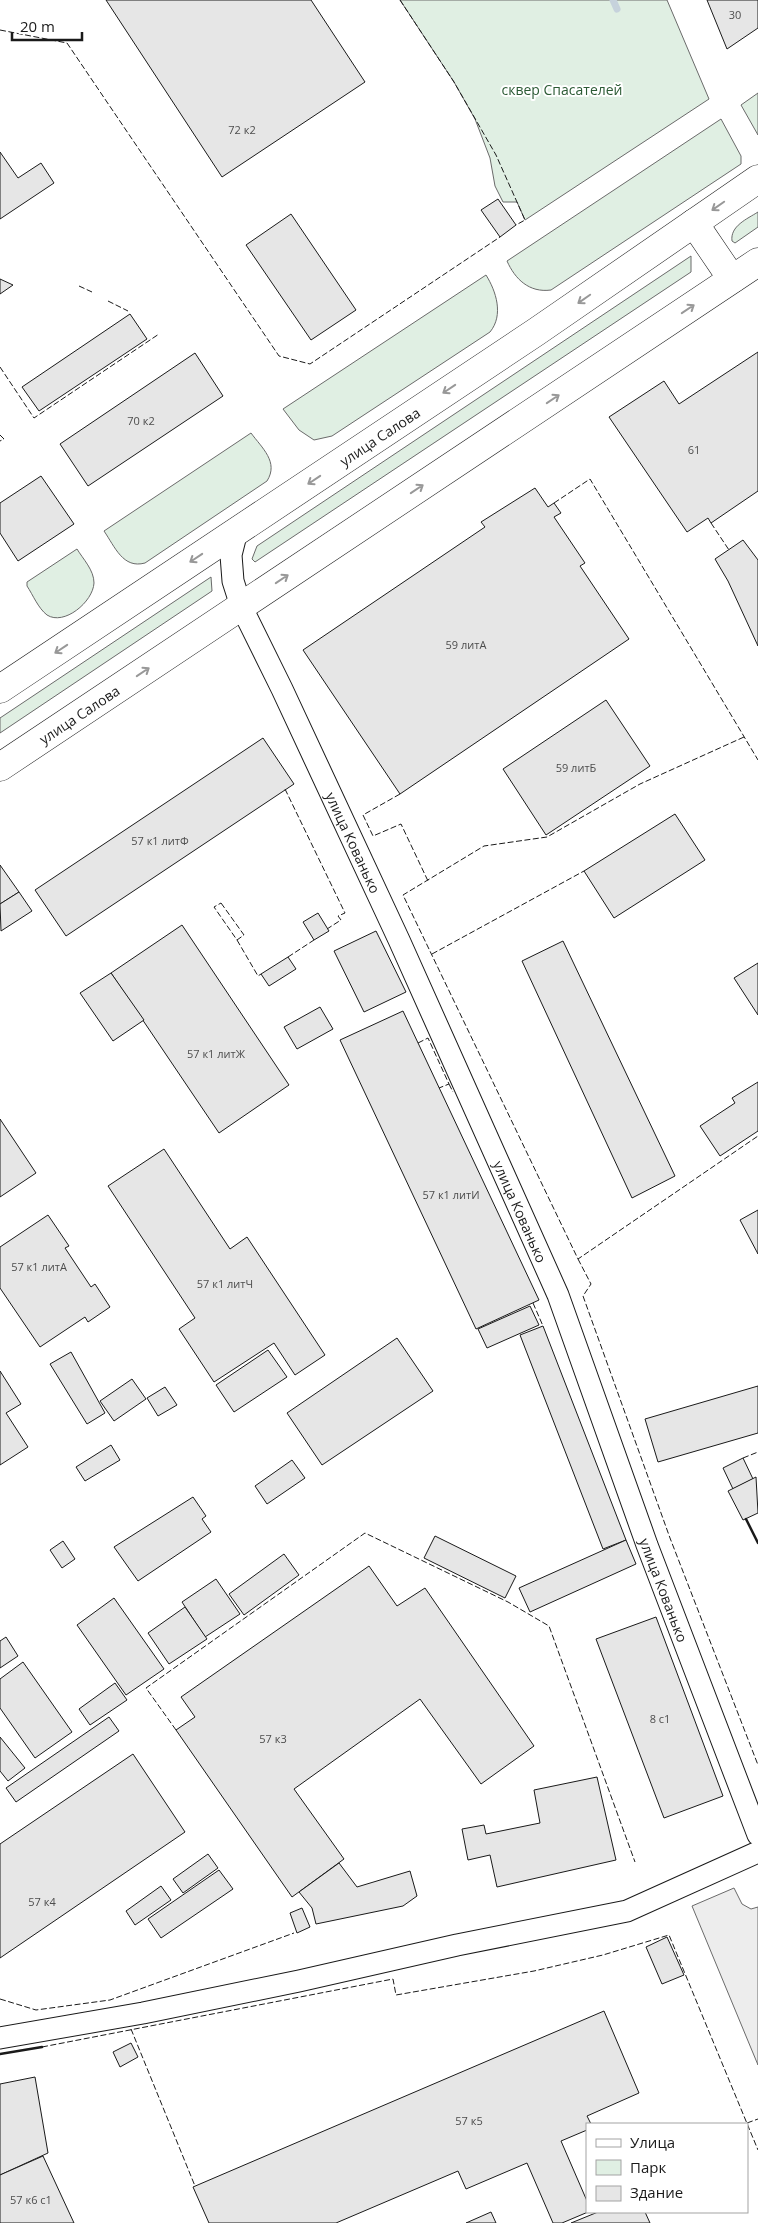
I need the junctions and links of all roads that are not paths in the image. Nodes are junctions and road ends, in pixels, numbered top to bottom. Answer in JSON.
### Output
{"nodes":[{"id":1,"x":758,"y":179,"type":"edge"},
{"id":2,"x":694,"y":223,"type":"junction"},
{"id":3,"x":758,"y":262,"type":"edge"},
{"id":4,"x":732,"y":279,"type":"junction"},
{"id":5,"x":237,"y":531,"type":"junction"},
{"id":6,"x":241,"y":606,"type":"junction"},
{"id":7,"x":0,"y":690,"type":"edge"},
{"id":8,"x":0,"y":766,"type":"edge"},
{"id":9,"x":758,"y":1834,"type":"edge"},
{"id":10,"x":758,"y":1852,"type":"edge"},
{"id":11,"x":0,"y":2038,"type":"edge"}],
"edges":[{"from":1,"to":2,"type":"main road","name":"улица Салова","one_way":true},
{"from":2,"to":4,"type":"main road"},
{"from":2,"to":5,"type":"main road","name":"улица Салова","one_way":true},
{"from":3,"to":4,"type":"main road","name":"улица Салова"},
{"from":6,"to":4,"type":"main road","name":"улица Салова","one_way":true},
{"from":5,"to":6,"type":"street","name":"улица Кованько"},
{"from":5,"to":7,"type":"main road","name":"улица Салова","one_way":true},
{"from":8,"to":6,"type":"main road","name":"улица Салова","one_way":true},
{"from":6,"to":9,"type":"street","name":"улица Кованько"},
{"from":10,"to":11,"type":"street"}]}
